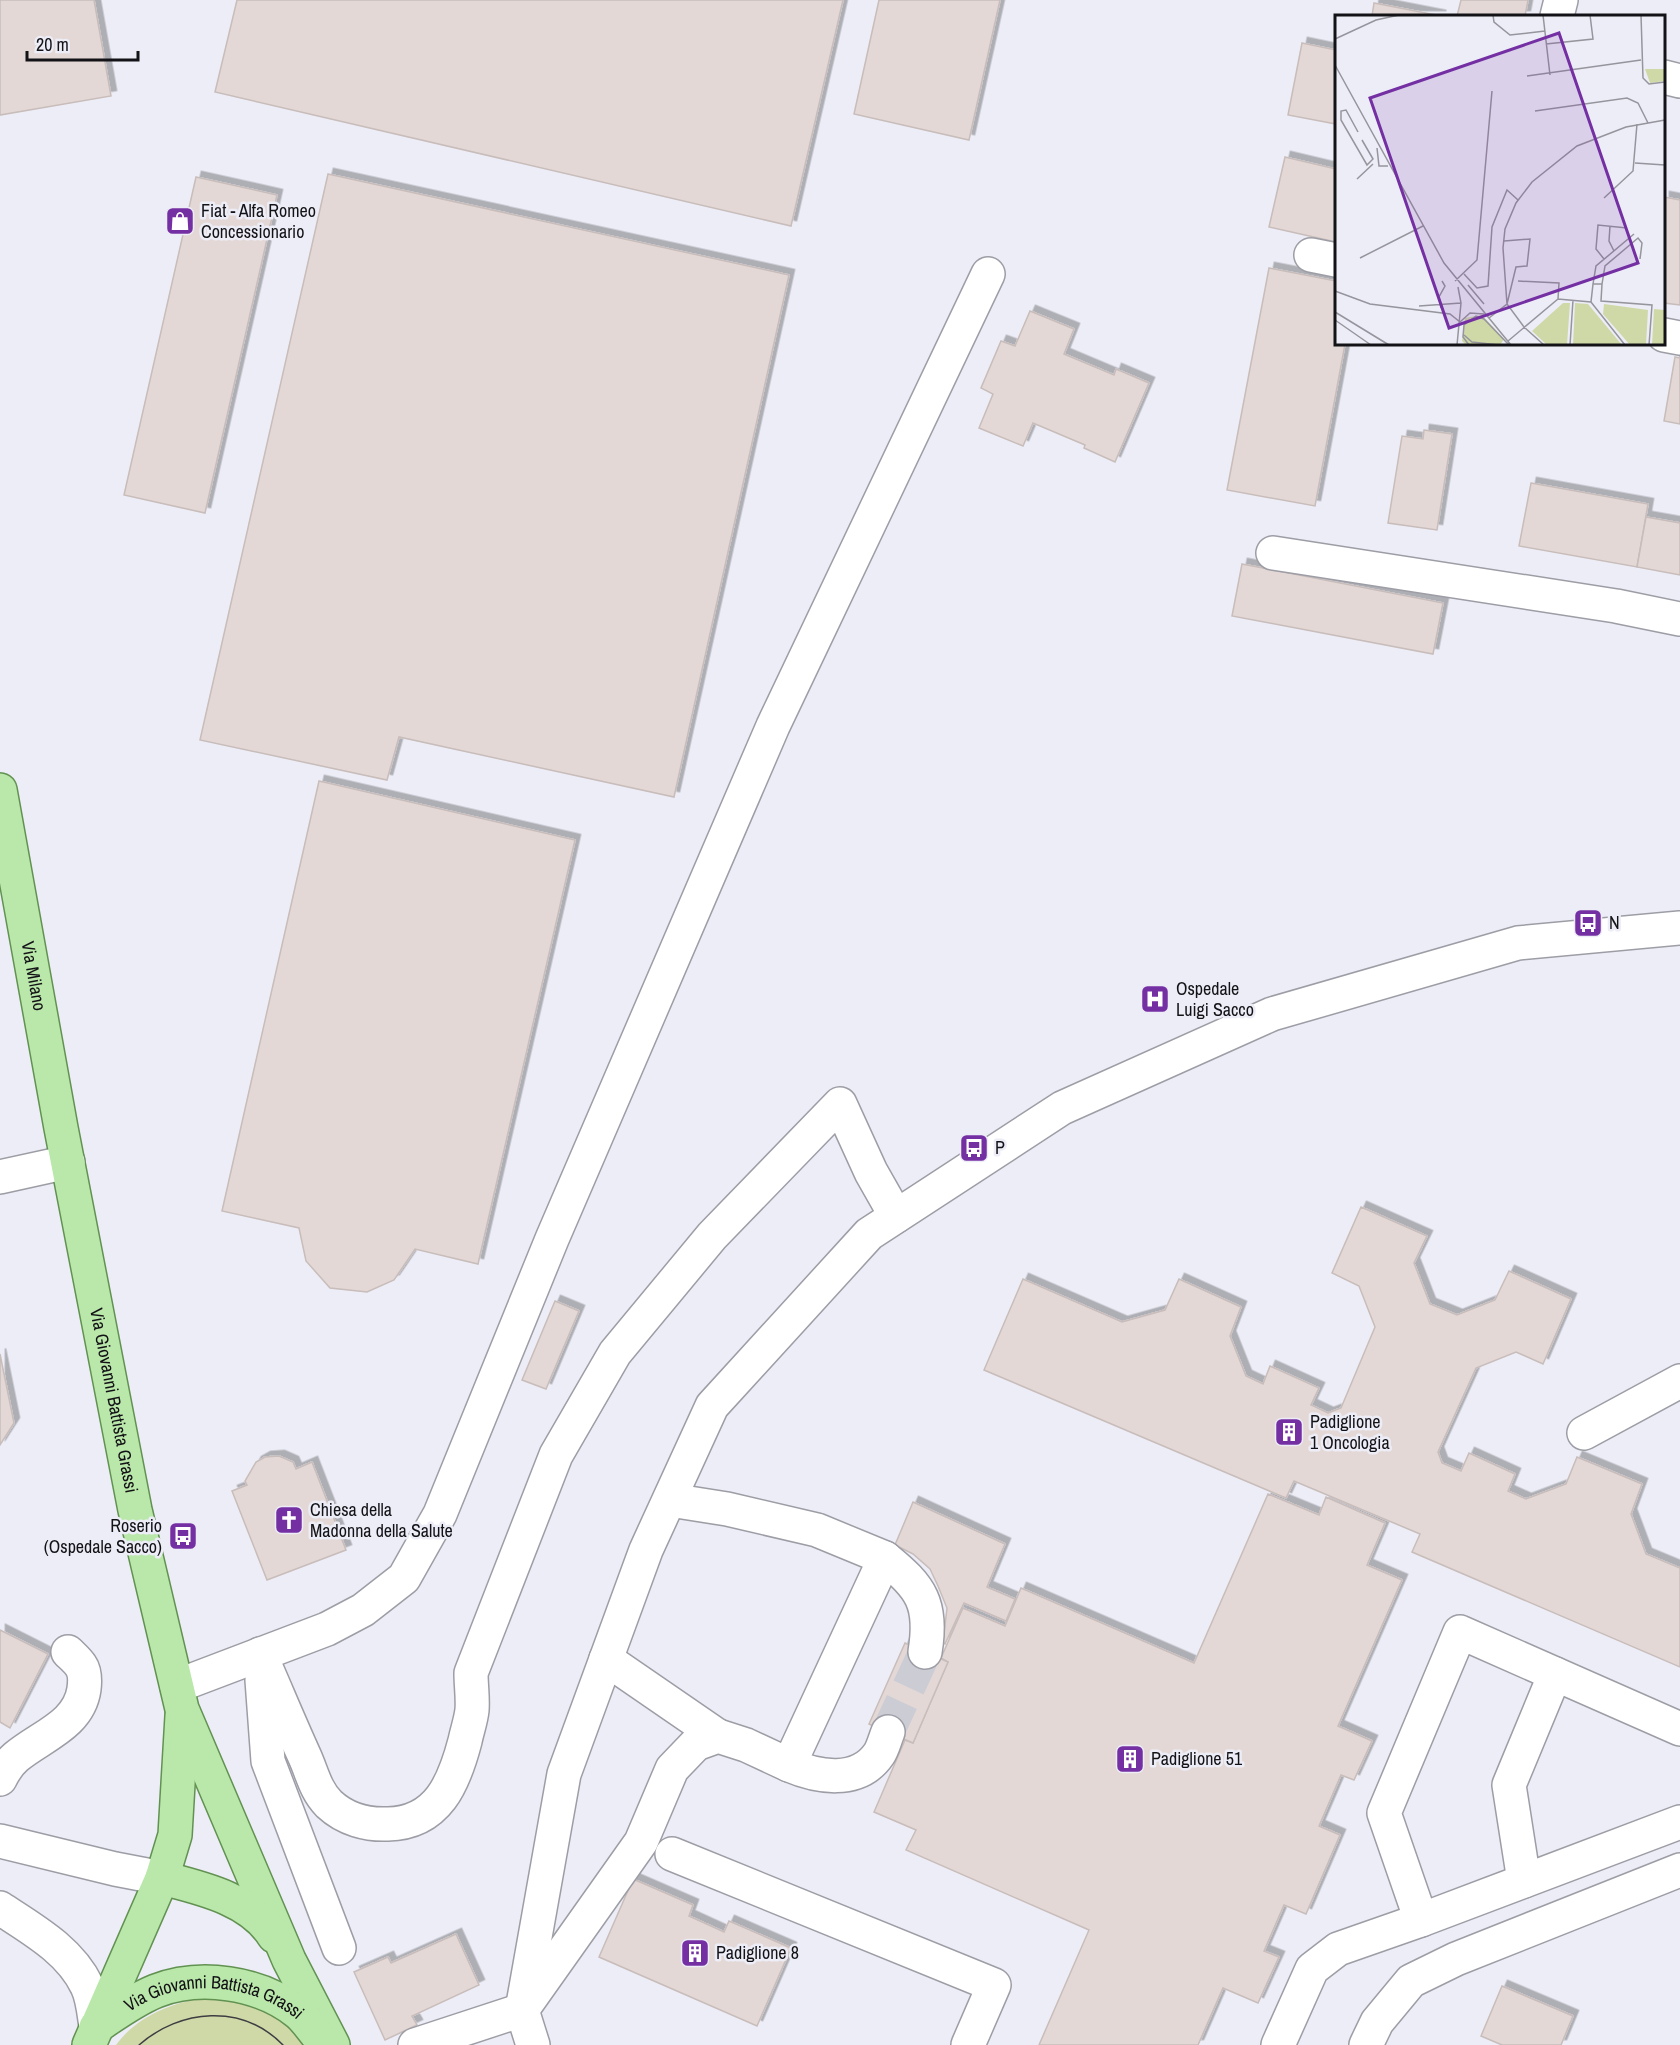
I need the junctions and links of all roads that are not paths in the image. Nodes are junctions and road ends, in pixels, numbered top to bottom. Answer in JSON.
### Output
{"nodes":[{"id":1,"x":1561,"y":0,"type":"edge"},
{"id":2,"x":1557,"y":15,"type":"edge"},
{"id":3,"x":1665,"y":77,"type":"edge"},
{"id":4,"x":1680,"y":81,"type":"edge"},
{"id":5,"x":988,"y":274,"type":"dead end"},
{"id":6,"x":1665,"y":335,"type":"edge"},
{"id":7,"x":1680,"y":338,"type":"edge"},
{"id":8,"x":1273,"y":553,"type":"dead end"},
{"id":9,"x":1680,"y":619,"type":"edge"},
{"id":10,"x":0,"y":790,"type":"edge"},
{"id":11,"x":1680,"y":928,"type":"edge"},
{"id":12,"x":68,"y":1162,"type":"junction"},
{"id":13,"x":0,"y":1177,"type":"edge"},
{"id":14,"x":896,"y":1216,"type":"junction"},
{"id":15,"x":1680,"y":1381,"type":"edge"},
{"id":16,"x":1584,"y":1433,"type":"dead end"},
{"id":17,"x":669,"y":1500,"type":"junction"},
{"id":18,"x":885,"y":1558,"type":"junction"},
{"id":19,"x":68,"y":1652,"type":"dead end"},
{"id":20,"x":925,"y":1652,"type":"tunnel mouth"},
{"id":21,"x":260,"y":1654,"type":"junction"},
{"id":22,"x":606,"y":1659,"type":"junction"},
{"id":23,"x":1555,"y":1674,"type":"junction"},
{"id":24,"x":180,"y":1697,"type":"junction"},
{"id":25,"x":1680,"y":1729,"type":"edge"},
{"id":26,"x":888,"y":1732,"type":"tunnel mouth"},
{"id":27,"x":718,"y":1736,"type":"junction"},
{"id":28,"x":789,"y":1765,"type":"junction"},
{"id":29,"x":0,"y":1779,"type":"edge"},
{"id":30,"x":1680,"y":1821,"type":"edge"},
{"id":31,"x":0,"y":1840,"type":"edge"},
{"id":32,"x":672,"y":1854,"type":"dead end"},
{"id":33,"x":1680,"y":1870,"type":"edge"},
{"id":34,"x":162,"y":1878,"type":"junction"},
{"id":35,"x":1524,"y":1881,"type":"junction"},
{"id":36,"x":0,"y":1895,"type":"edge"},
{"id":37,"x":0,"y":1908,"type":"edge"},
{"id":38,"x":1421,"y":1920,"type":"junction"},
{"id":39,"x":40,"y":1934,"type":"junction"},
{"id":40,"x":339,"y":1948,"type":"dead end"},
{"id":41,"x":289,"y":1960,"type":"junction"},
{"id":42,"x":522,"y":2010,"type":"junction"},
{"id":43,"x":92,"y":2036,"type":"edge"},
{"id":44,"x":325,"y":2045,"type":"edge"},
{"id":45,"x":333,"y":2045,"type":"edge"},
{"id":46,"x":415,"y":2045,"type":"edge"},
{"id":47,"x":533,"y":2045,"type":"edge"},
{"id":48,"x":969,"y":2045,"type":"edge"},
{"id":49,"x":1278,"y":2045,"type":"edge"},
{"id":50,"x":1366,"y":2045,"type":"edge"}],
"edges":[{"from":1,"to":2,"type":"street"},
{"from":3,"to":4,"type":"street"},
{"from":5,"to":21,"type":"street"},
{"from":6,"to":7,"type":"street"},
{"from":8,"to":9,"type":"street"},
{"from":10,"to":12,"type":"main road","name":"Via Milano"},
{"from":11,"to":14,"type":"street"},
{"from":12,"to":13,"type":"street"},
{"from":12,"to":24,"type":"main road","name":"Via Giovanni Battista Grassi"},
{"from":14,"to":17,"type":"street"},
{"from":14,"to":21,"type":"street"},
{"from":15,"to":16,"type":"street"},
{"from":17,"to":18,"type":"street"},
{"from":17,"to":22,"type":"street"},
{"from":18,"to":20,"type":"street"},
{"from":18,"to":28,"type":"street"},
{"from":19,"to":29,"type":"street"},
{"from":21,"to":24,"type":"street"},
{"from":21,"to":40,"type":"street"},
{"from":22,"to":27,"type":"street"},
{"from":22,"to":42,"type":"street"},
{"from":23,"to":25,"type":"street"},
{"from":23,"to":35,"type":"street"},
{"from":23,"to":38,"type":"street"},
{"from":24,"to":34,"type":"main road","name":"Via Giovanni Battista Grassi"},
{"from":24,"to":41,"type":"main road","name":"Via Giovanni Battista Grassi"},
{"from":26,"to":28,"type":"street"},
{"from":27,"to":28,"type":"street"},
{"from":27,"to":42,"type":"street"},
{"from":30,"to":35,"type":"street"},
{"from":31,"to":34,"type":"street"},
{"from":32,"to":48,"type":"street"},
{"from":33,"to":50,"type":"street"},
{"from":34,"to":41,"type":"main road","name":"Via Giovanni Battista Grassi"},
{"from":34,"to":43,"type":"main road","name":"Via Giovanni Battista Grassi"},
{"from":35,"to":38,"type":"street"},
{"from":36,"to":39,"type":"street"},
{"from":37,"to":39,"type":"street"},
{"from":38,"to":49,"type":"street"},
{"from":39,"to":43,"type":"street"},
{"from":41,"to":45,"type":"main road","name":"Via Giovanni Battista Grassi"},
{"from":42,"to":46,"type":"street"},
{"from":42,"to":47,"type":"street"},
{"from":43,"to":44,"type":"main road","name":"Via Giovanni Battista Grassi"}]}
